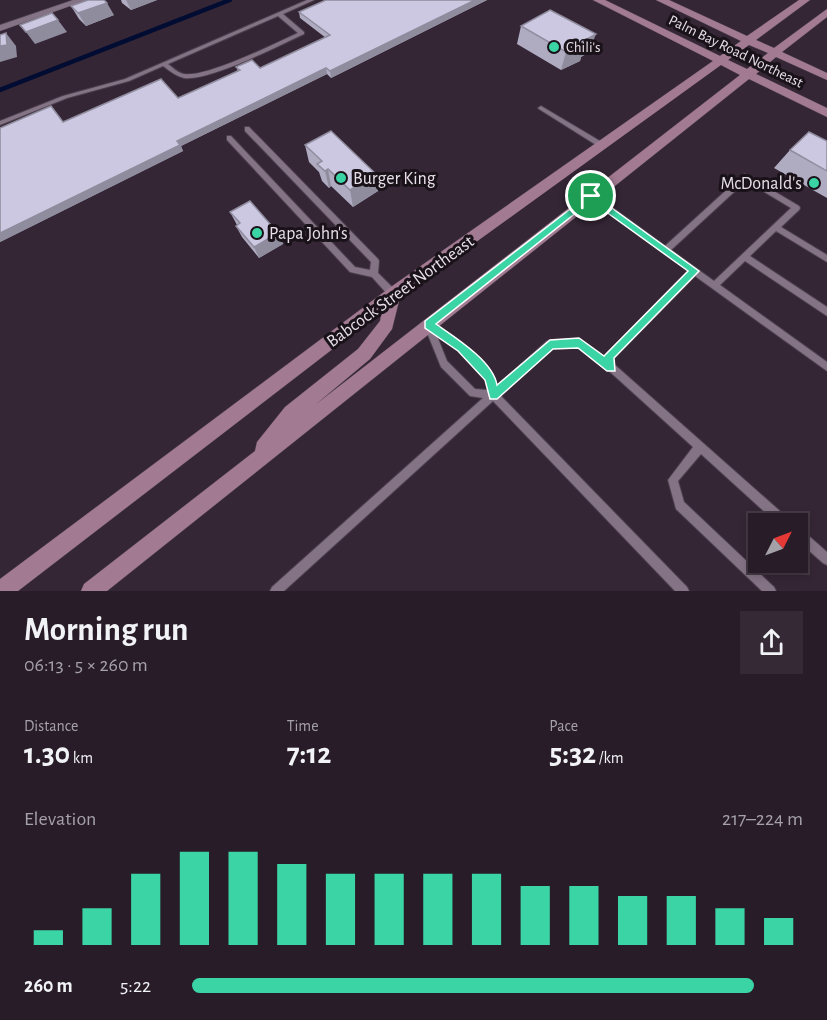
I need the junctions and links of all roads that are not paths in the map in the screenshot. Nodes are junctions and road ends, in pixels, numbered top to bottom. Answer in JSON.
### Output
{"nodes":[{"id":1,"x":82,"y":0,"type":"edge"},
{"id":2,"x":311,"y":0,"type":"edge"},
{"id":3,"x":598,"y":0,"type":"edge"},
{"id":4,"x":661,"y":0,"type":"edge"},
{"id":5,"x":805,"y":0,"type":"edge"},
{"id":6,"x":827,"y":12,"type":"edge"},
{"id":7,"x":279,"y":14,"type":"junction"},
{"id":8,"x":0,"y":28,"type":"edge"},
{"id":9,"x":748,"y":40,"type":"junction"},
{"id":10,"x":774,"y":53,"type":"junction"},
{"id":11,"x":722,"y":61,"type":"junction"},
{"id":12,"x":164,"y":64,"type":"junction"},
{"id":13,"x":747,"y":74,"type":"junction"},
{"id":14,"x":827,"y":77,"type":"edge"},
{"id":15,"x":541,"y":108,"type":"dead end"},
{"id":16,"x":827,"y":113,"type":"edge"},
{"id":17,"x":0,"y":123,"type":"edge"},
{"id":18,"x":247,"y":129,"type":"dead end"},
{"id":19,"x":229,"y":138,"type":"dead end"},
{"id":20,"x":603,"y":146,"type":"junction"},
{"id":21,"x":591,"y":196,"type":"junction"},
{"id":22,"x":775,"y":227,"type":"junction"},
{"id":23,"x":666,"y":250,"type":"junction"},
{"id":24,"x":744,"y":256,"type":"junction"},
{"id":25,"x":827,"y":259,"type":"edge"},
{"id":26,"x":694,"y":271,"type":"junction"},
{"id":27,"x":374,"y":274,"type":"junction"},
{"id":28,"x":715,"y":285,"type":"junction"},
{"id":29,"x":393,"y":294,"type":"junction"},
{"id":30,"x":827,"y":312,"type":"edge"},
{"id":31,"x":428,"y":325,"type":"junction"},
{"id":32,"x":611,"y":367,"type":"junction"},
{"id":33,"x":827,"y":367,"type":"edge"},
{"id":34,"x":494,"y":395,"type":"junction"},
{"id":35,"x":699,"y":448,"type":"junction"},
{"id":36,"x":246,"y":468,"type":"junction"},
{"id":37,"x":773,"y":513,"type":"edge"},
{"id":38,"x":808,"y":543,"type":"edge"},
{"id":39,"x":827,"y":559,"type":"edge"},
{"id":40,"x":1,"y":591,"type":"edge"},
{"id":41,"x":91,"y":591,"type":"edge"},
{"id":42,"x":276,"y":591,"type":"edge"},
{"id":43,"x":682,"y":591,"type":"edge"},
{"id":44,"x":770,"y":591,"type":"edge"}],
"edges":[{"from":1,"to":8,"type":"street"},
{"from":2,"to":7,"type":"lane"},
{"from":3,"to":11,"type":"main road","name":"Palm Bay Road Northeast"},
{"from":4,"to":9,"type":"main road","name":"Palm Bay Road Northeast"},
{"from":5,"to":9,"type":"main road","name":"Babcock Street Northeast"},
{"from":6,"to":10,"type":"main road"},
{"from":7,"to":12,"type":"lane"},
{"from":7,"to":12,"type":"lane"},
{"from":9,"to":10,"type":"main road","name":"Palm Bay Road Northeast"},
{"from":9,"to":11,"type":"main road","name":"Babcock Street Northeast"},
{"from":10,"to":13,"type":"main road"},
{"from":10,"to":14,"type":"main road","name":"Palm Bay Road Northeast"},
{"from":11,"to":13,"type":"main road","name":"Palm Bay Road Northeast"},
{"from":11,"to":20,"type":"main road","name":"Babcock Street Northeast"},
{"from":12,"to":17,"type":"lane"},
{"from":13,"to":16,"type":"main road","name":"Palm Bay Road Northeast"},
{"from":13,"to":21,"type":"main road"},
{"from":15,"to":20,"type":"lane"},
{"from":18,"to":27,"type":"lane"},
{"from":19,"to":27,"type":"lane"},
{"from":20,"to":29,"type":"main road","name":"Babcock Street Northeast"},
{"from":21,"to":23,"type":"lane"},
{"from":21,"to":31,"type":"main road"},
{"from":22,"to":23,"type":"lane"},
{"from":22,"to":24,"type":"lane"},
{"from":22,"to":25,"type":"lane"},
{"from":23,"to":26,"type":"lane"},
{"from":24,"to":28,"type":"lane"},
{"from":24,"to":30,"type":"lane"},
{"from":26,"to":28,"type":"lane"},
{"from":26,"to":32,"type":"lane"},
{"from":27,"to":29,"type":"lane"},
{"from":28,"to":33,"type":"lane"},
{"from":29,"to":36,"type":"main road"},
{"from":29,"to":40,"type":"main road","name":"Babcock Street Northeast"},
{"from":31,"to":34,"type":"lane"},
{"from":31,"to":34,"type":"lane"},
{"from":31,"to":36,"type":"main road"},
{"from":32,"to":34,"type":"lane"},
{"from":32,"to":35,"type":"lane"},
{"from":34,"to":42,"type":"lane"},
{"from":34,"to":43,"type":"lane"},
{"from":35,"to":37,"type":"lane"},
{"from":35,"to":44,"type":"lane"},
{"from":36,"to":41,"type":"main road"},
{"from":38,"to":39,"type":"lane"}]}
